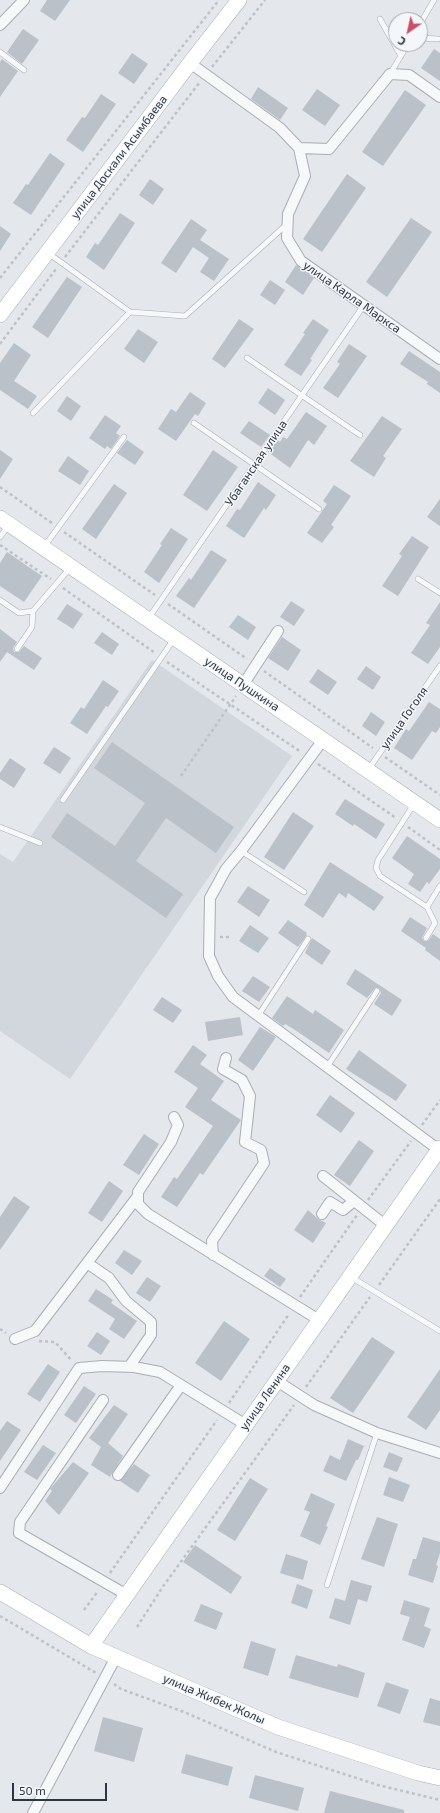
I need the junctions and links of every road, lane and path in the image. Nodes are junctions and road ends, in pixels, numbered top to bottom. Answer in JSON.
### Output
{"nodes":[{"id":1,"x":24,"y":0,"type":"edge"},
{"id":2,"x":218,"y":0,"type":"edge"},
{"id":3,"x":239,"y":0,"type":"edge"},
{"id":4,"x":265,"y":0,"type":"edge"},
{"id":5,"x":434,"y":0,"type":"edge"},
{"id":6,"x":427,"y":12,"type":"edge"},
{"id":7,"x":380,"y":19,"type":"dead end"},
{"id":8,"x":0,"y":25,"type":"edge"},
{"id":9,"x":428,"y":38,"type":"edge"},
{"id":10,"x":438,"y":39,"type":"dead end"},
{"id":11,"x":0,"y":52,"type":"edge"},
{"id":12,"x":403,"y":52,"type":"edge"},
{"id":13,"x":401,"y":56,"type":"junction"},
{"id":14,"x":190,"y":63,"type":"junction"},
{"id":15,"x":24,"y":70,"type":"dead end"},
{"id":16,"x":390,"y":74,"type":"junction"},
{"id":17,"x":206,"y":75,"type":"junction"},
{"id":18,"x":440,"y":97,"type":"edge"},
{"id":19,"x":300,"y":148,"type":"junction"},
{"id":20,"x":287,"y":224,"type":"junction"},
{"id":21,"x":48,"y":253,"type":"junction"},
{"id":22,"x":61,"y":262,"type":"junction"},
{"id":23,"x":0,"y":278,"type":"edge"},
{"id":24,"x":364,"y":305,"type":"junction"},
{"id":25,"x":130,"y":312,"type":"junction"},
{"id":26,"x":0,"y":315,"type":"edge"},
{"id":27,"x":0,"y":344,"type":"edge"},
{"id":28,"x":247,"y":358,"type":"dead end"},
{"id":29,"x":440,"y":359,"type":"edge"},
{"id":30,"x":302,"y":395,"type":"junction"},
{"id":31,"x":33,"y":413,"type":"dead end"},
{"id":32,"x":194,"y":422,"type":"dead end"},
{"id":33,"x":360,"y":435,"type":"dead end"},
{"id":34,"x":124,"y":437,"type":"dead end"},
{"id":35,"x":255,"y":464,"type":"junction"},
{"id":36,"x":0,"y":487,"type":"edge"},
{"id":37,"x":319,"y":508,"type":"dead end"},
{"id":38,"x":4,"y":522,"type":"edge"},
{"id":39,"x":58,"y":527,"type":"junction"},
{"id":40,"x":0,"y":537,"type":"edge"},
{"id":41,"x":0,"y":544,"type":"edge"},
{"id":42,"x":43,"y":548,"type":"junction"},
{"id":43,"x":71,"y":567,"type":"junction"},
{"id":44,"x":418,"y":579,"type":"dead end"},
{"id":45,"x":57,"y":584,"type":"junction"},
{"id":46,"x":440,"y":593,"type":"edge"},
{"id":47,"x":0,"y":600,"type":"edge"},
{"id":48,"x":162,"y":600,"type":"junction"},
{"id":49,"x":33,"y":611,"type":"junction"},
{"id":50,"x":148,"y":620,"type":"junction"},
{"id":51,"x":278,"y":631,"type":"dead end"},
{"id":52,"x":175,"y":638,"type":"junction"},
{"id":53,"x":17,"y":649,"type":"dead end"},
{"id":54,"x":161,"y":658,"type":"junction"},
{"id":55,"x":256,"y":665,"type":"junction"},
{"id":56,"x":440,"y":666,"type":"edge"},
{"id":57,"x":243,"y":685,"type":"junction"},
{"id":58,"x":230,"y":704,"type":"junction"},
{"id":59,"x":323,"y":740,"type":"junction"},
{"id":60,"x":301,"y":752,"type":"dead end"},
{"id":61,"x":380,"y":753,"type":"junction"},
{"id":62,"x":318,"y":764,"type":"dead end"},
{"id":63,"x":367,"y":771,"type":"junction"},
{"id":64,"x":181,"y":776,"type":"dead end"},
{"id":65,"x":440,"y":795,"type":"edge"},
{"id":66,"x":63,"y":800,"type":"dead end"},
{"id":67,"x":415,"y":803,"type":"junction"},
{"id":68,"x":440,"y":820,"type":"edge"},
{"id":69,"x":402,"y":823,"type":"junction"},
{"id":70,"x":0,"y":828,"type":"edge"},
{"id":71,"x":40,"y":843,"type":"dead end"},
{"id":72,"x":440,"y":850,"type":"edge"},
{"id":73,"x":241,"y":851,"type":"junction"},
{"id":74,"x":440,"y":886,"type":"edge"},
{"id":75,"x":304,"y":892,"type":"dead end"},
{"id":76,"x":427,"y":907,"type":"junction"},
{"id":77,"x":426,"y":938,"type":"dead end"},
{"id":78,"x":308,"y":939,"type":"dead end"},
{"id":79,"x":377,"y":991,"type":"dead end"},
{"id":80,"x":258,"y":1016,"type":"junction"},
{"id":81,"x":226,"y":1058,"type":"dead end"},
{"id":82,"x":327,"y":1067,"type":"junction"},
{"id":83,"x":440,"y":1100,"type":"edge"},
{"id":84,"x":174,"y":1117,"type":"dead end"},
{"id":85,"x":416,"y":1133,"type":"junction"},
{"id":86,"x":440,"y":1149,"type":"edge"},
{"id":87,"x":323,"y":1176,"type":"dead end"},
{"id":88,"x":138,"y":1196,"type":"junction"},
{"id":89,"x":440,"y":1199,"type":"edge"},
{"id":90,"x":354,"y":1201,"type":"junction"},
{"id":91,"x":363,"y":1207,"type":"junction"},
{"id":92,"x":322,"y":1214,"type":"dead end"},
{"id":93,"x":386,"y":1226,"type":"junction"},
{"id":94,"x":213,"y":1255,"type":"junction"},
{"id":95,"x":87,"y":1263,"type":"junction"},
{"id":96,"x":350,"y":1277,"type":"junction"},
{"id":97,"x":376,"y":1288,"type":"dead end"},
{"id":98,"x":371,"y":1295,"type":"dead end"},
{"id":99,"x":295,"y":1305,"type":"junction"},
{"id":100,"x":320,"y":1320,"type":"junction"},
{"id":101,"x":440,"y":1331,"type":"edge"},
{"id":102,"x":15,"y":1339,"type":"joint"},
{"id":103,"x":129,"y":1367,"type":"junction"},
{"id":104,"x":79,"y":1368,"type":"junction"},
{"id":105,"x":277,"y":1381,"type":"junction"},
{"id":106,"x":181,"y":1385,"type":"junction"},
{"id":107,"x":304,"y":1390,"type":"dead end"},
{"id":108,"x":103,"y":1400,"type":"dead end"},
{"id":109,"x":295,"y":1402,"type":"dead end"},
{"id":110,"x":224,"y":1411,"type":"junction"},
{"id":111,"x":246,"y":1425,"type":"junction"},
{"id":112,"x":377,"y":1433,"type":"junction"},
{"id":113,"x":440,"y":1453,"type":"edge"},
{"id":114,"x":118,"y":1475,"type":"dead end"},
{"id":115,"x":0,"y":1488,"type":"edge"},
{"id":116,"x":104,"y":1582,"type":"junction"},
{"id":117,"x":327,"y":1585,"type":"dead end"},
{"id":118,"x":0,"y":1592,"type":"edge"},
{"id":119,"x":127,"y":1595,"type":"junction"},
{"id":120,"x":84,"y":1610,"type":"dead end"},
{"id":121,"x":0,"y":1616,"type":"edge"},
{"id":122,"x":136,"y":1627,"type":"dead end"},
{"id":123,"x":91,"y":1646,"type":"junction"},
{"id":124,"x":116,"y":1657,"type":"junction"},
{"id":125,"x":105,"y":1679,"type":"junction"},
{"id":126,"x":440,"y":1778,"type":"edge"},
{"id":127,"x":440,"y":1800,"type":"edge"},
{"id":128,"x":33,"y":1813,"type":"edge"}],
"edges":[{"from":1,"to":8,"type":"street"},
{"from":2,"to":23,"type":"path"},
{"from":3,"to":14,"type":"street","name":"улица Доскали Асымбаева"},
{"from":4,"to":17,"type":"path"},
{"from":5,"to":6,"type":"lane"},
{"from":7,"to":13,"type":"lane"},
{"from":9,"to":10,"type":"lane"},
{"from":11,"to":15,"type":"lane"},
{"from":12,"to":13,"type":"lane"},
{"from":13,"to":16,"type":"lane"},
{"from":14,"to":17,"type":"street"},
{"from":14,"to":21,"type":"street","name":"улица Доскали Асымбаева"},
{"from":16,"to":18,"type":"street"},
{"from":16,"to":19,"type":"street"},
{"from":17,"to":19,"type":"street"},
{"from":17,"to":22,"type":"path"},
{"from":19,"to":20,"type":"street","name":"улица Карла Маркса"},
{"from":20,"to":24,"type":"street","name":"улица Карла Маркса"},
{"from":20,"to":25,"type":"lane"},
{"from":21,"to":22,"type":"lane"},
{"from":21,"to":26,"type":"street","name":"улица Доскали Асымбаева"},
{"from":22,"to":25,"type":"lane"},
{"from":22,"to":27,"type":"path"},
{"from":24,"to":29,"type":"street","name":"улица Карла Маркса"},
{"from":24,"to":30,"type":"lane","name":"Убаганская улица"},
{"from":25,"to":31,"type":"lane"},
{"from":28,"to":30,"type":"lane"},
{"from":30,"to":33,"type":"lane"},
{"from":30,"to":35,"type":"lane","name":"Убаганская улица"},
{"from":32,"to":35,"type":"lane"},
{"from":34,"to":39,"type":"lane"},
{"from":35,"to":37,"type":"lane"},
{"from":35,"to":48,"type":"lane","name":"Убаганская улица"},
{"from":36,"to":39,"type":"path"},
{"from":38,"to":40,"type":"lane"},
{"from":38,"to":42,"type":"street","name":"улица Пушкина"},
{"from":39,"to":42,"type":"lane"},
{"from":39,"to":48,"type":"path"},
{"from":41,"to":45,"type":"path"},
{"from":42,"to":43,"type":"street","name":"улица Пушкина"},
{"from":43,"to":45,"type":"lane"},
{"from":43,"to":50,"type":"street","name":"улица Пушкина"},
{"from":44,"to":46,"type":"lane"},
{"from":45,"to":49,"type":"lane"},
{"from":45,"to":54,"type":"path"},
{"from":47,"to":49,"type":"lane"},
{"from":48,"to":50,"type":"lane","name":"Убаганская улица"},
{"from":48,"to":55,"type":"path"},
{"from":49,"to":53,"type":"lane"},
{"from":50,"to":52,"type":"street","name":"улица Пушкина"},
{"from":51,"to":55,"type":"street"},
{"from":52,"to":54,"type":"lane"},
{"from":52,"to":57,"type":"street","name":"улица Пушкина"},
{"from":54,"to":58,"type":"path"},
{"from":54,"to":66,"type":"lane"},
{"from":55,"to":57,"type":"street"},
{"from":55,"to":61,"type":"path"},
{"from":56,"to":61,"type":"lane","name":"улица Гоголя"},
{"from":57,"to":58,"type":"path"},
{"from":57,"to":59,"type":"street","name":"улица Пушкина"},
{"from":58,"to":60,"type":"path"},
{"from":58,"to":64,"type":"path"},
{"from":59,"to":63,"type":"street","name":"улица Пушкина"},
{"from":59,"to":73,"type":"street"},
{"from":61,"to":63,"type":"lane","name":"улица Гоголя"},
{"from":61,"to":65,"type":"path"},
{"from":62,"to":69,"type":"path"},
{"from":63,"to":67,"type":"street","name":"улица Пушкина"},
{"from":67,"to":68,"type":"street","name":"улица Пушкина"},
{"from":67,"to":69,"type":"lane"},
{"from":69,"to":72,"type":"path"},
{"from":69,"to":76,"type":"lane"},
{"from":70,"to":71,"type":"lane"},
{"from":73,"to":75,"type":"lane"},
{"from":73,"to":80,"type":"street"},
{"from":74,"to":76,"type":"lane"},
{"from":76,"to":77,"type":"lane"},
{"from":78,"to":80,"type":"lane"},
{"from":79,"to":82,"type":"lane"},
{"from":80,"to":82,"type":"street"},
{"from":81,"to":94,"type":"street"},
{"from":82,"to":85,"type":"street"},
{"from":83,"to":85,"type":"path"},
{"from":84,"to":88,"type":"street"},
{"from":85,"to":86,"type":"street"},
{"from":85,"to":91,"type":"path"},
{"from":86,"to":93,"type":"street","name":"улица Ленина"},
{"from":87,"to":90,"type":"street"},
{"from":88,"to":94,"type":"street"},
{"from":88,"to":95,"type":"street"},
{"from":89,"to":97,"type":"path"},
{"from":90,"to":91,"type":"street"},
{"from":90,"to":92,"type":"street"},
{"from":91,"to":93,"type":"street"},
{"from":91,"to":99,"type":"path"},
{"from":93,"to":96,"type":"street","name":"улица Ленина"},
{"from":94,"to":99,"type":"street"},
{"from":95,"to":102,"type":"street"},
{"from":95,"to":103,"type":"street"},
{"from":96,"to":100,"type":"street","name":"улица Ленина"},
{"from":96,"to":101,"type":"lane"},
{"from":98,"to":107,"type":"path"},
{"from":99,"to":100,"type":"street"},
{"from":99,"to":110,"type":"path"},
{"from":100,"to":105,"type":"street","name":"улица Ленина"},
{"from":102,"to":104,"type":"path"},
{"from":103,"to":104,"type":"street"},
{"from":103,"to":106,"type":"street"},
{"from":104,"to":115,"type":"street"},
{"from":105,"to":111,"type":"street","name":"улица Ленина"},
{"from":105,"to":112,"type":"street"},
{"from":106,"to":110,"type":"street"},
{"from":106,"to":114,"type":"street"},
{"from":108,"to":116,"type":"street"},
{"from":109,"to":122,"type":"path"},
{"from":110,"to":111,"type":"street"},
{"from":110,"to":116,"type":"path"},
{"from":111,"to":119,"type":"street","name":"улица Ленина"},
{"from":112,"to":113,"type":"street"},
{"from":112,"to":117,"type":"lane"},
{"from":116,"to":119,"type":"street"},
{"from":116,"to":120,"type":"path"},
{"from":118,"to":123,"type":"street","name":"улица Жибек Жолы"},
{"from":119,"to":123,"type":"street","name":"улица Ленина"},
{"from":121,"to":125,"type":"path"},
{"from":123,"to":124,"type":"street","name":"улица Жибек Жолы"},
{"from":124,"to":125,"type":"street"},
{"from":124,"to":126,"type":"street","name":"улица Жибек Жолы"},
{"from":125,"to":127,"type":"path"},
{"from":125,"to":128,"type":"street"}]}
